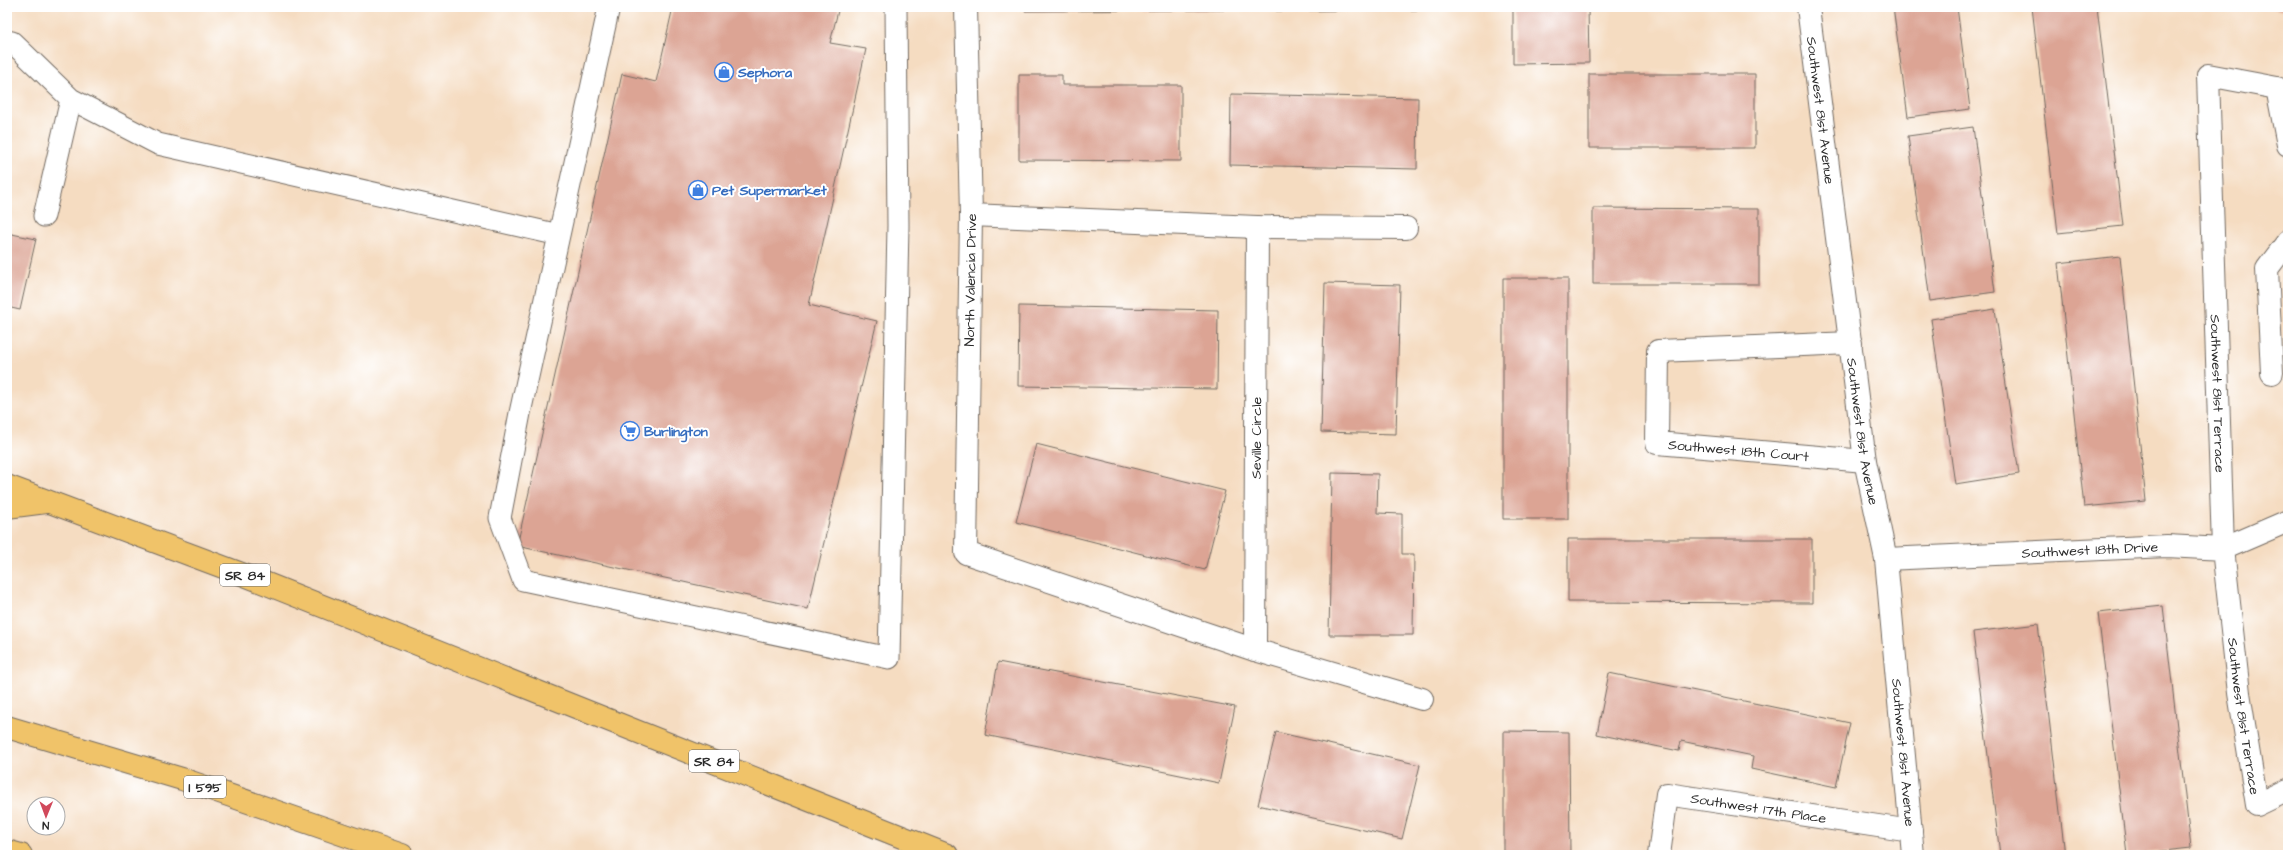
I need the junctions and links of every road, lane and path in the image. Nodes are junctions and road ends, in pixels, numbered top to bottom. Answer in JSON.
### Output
{"nodes":[{"id":1,"x":609,"y":7,"type":"edge"},
{"id":2,"x":896,"y":7,"type":"edge"},
{"id":3,"x":966,"y":7,"type":"edge"},
{"id":4,"x":1808,"y":7,"type":"edge"},
{"id":5,"x":9,"y":42,"type":"edge"},
{"id":6,"x":71,"y":99,"type":"junction"},
{"id":7,"x":2288,"y":145,"type":"edge"},
{"id":8,"x":971,"y":215,"type":"junction"},
{"id":9,"x":44,"y":216,"type":"dead end"},
{"id":10,"x":1257,"y":227,"type":"junction"},
{"id":11,"x":1406,"y":228,"type":"dead end"},
{"id":12,"x":559,"y":234,"type":"junction"},
{"id":13,"x":2288,"y":241,"type":"edge"},
{"id":14,"x":1851,"y":344,"type":"junction"},
{"id":15,"x":2272,"y":374,"type":"dead end"},
{"id":16,"x":1865,"y":461,"type":"junction"},
{"id":17,"x":7,"y":486,"type":"edge"},
{"id":18,"x":50,"y":502,"type":"junction"},
{"id":19,"x":7,"y":507,"type":"edge"},
{"id":20,"x":2287,"y":524,"type":"edge"},
{"id":21,"x":2223,"y":549,"type":"junction"},
{"id":22,"x":1886,"y":558,"type":"junction"},
{"id":23,"x":1255,"y":650,"type":"junction"},
{"id":24,"x":1422,"y":699,"type":"dead end"},
{"id":25,"x":7,"y":726,"type":"edge"},
{"id":26,"x":2288,"y":790,"type":"edge"},
{"id":27,"x":1911,"y":831,"type":"junction"},
{"id":28,"x":7,"y":851,"type":"edge"},
{"id":29,"x":21,"y":855,"type":"edge"},
{"id":30,"x":402,"y":855,"type":"edge"},
{"id":31,"x":947,"y":855,"type":"edge"},
{"id":32,"x":1659,"y":855,"type":"edge"},
{"id":33,"x":1914,"y":855,"type":"edge"}],
"edges":[{"from":1,"to":12,"type":"lane"},
{"from":2,"to":12,"type":"lane"},
{"from":3,"to":8,"type":"street","name":"North Valencia Drive"},
{"from":4,"to":14,"type":"street","name":"Southwest 81st Avenue"},
{"from":5,"to":6,"type":"lane"},
{"from":6,"to":9,"type":"lane"},
{"from":6,"to":12,"type":"lane"},
{"from":7,"to":21,"type":"street","name":"Southwest 81st Terrace"},
{"from":8,"to":10,"type":"street"},
{"from":8,"to":23,"type":"street","name":"North Valencia Drive"},
{"from":10,"to":11,"type":"street"},
{"from":10,"to":23,"type":"street","name":"Seville Circle"},
{"from":13,"to":15,"type":"street"},
{"from":14,"to":16,"type":"street","name":"Southwest 81st Avenue"},
{"from":14,"to":16,"type":"street","name":"Southwest 18th Court"},
{"from":16,"to":22,"type":"street","name":"Southwest 81st Avenue"},
{"from":17,"to":18,"type":"main road","number":"SR 84"},
{"from":18,"to":19,"type":"main road"},
{"from":18,"to":31,"type":"main road","number":"SR 84"},
{"from":20,"to":21,"type":"street","name":"Southwest 18th Drive"},
{"from":21,"to":22,"type":"street","name":"Southwest 18th Drive"},
{"from":21,"to":26,"type":"street","name":"Southwest 81st Terrace"},
{"from":22,"to":27,"type":"street","name":"Southwest 81st Avenue"},
{"from":23,"to":24,"type":"street"},
{"from":25,"to":30,"type":"main road","number":"I 595"},
{"from":27,"to":32,"type":"street","name":"Southwest 17th Place"},
{"from":27,"to":33,"type":"street","name":"Southwest 81st Avenue"},
{"from":28,"to":29,"type":"main road"}]}
